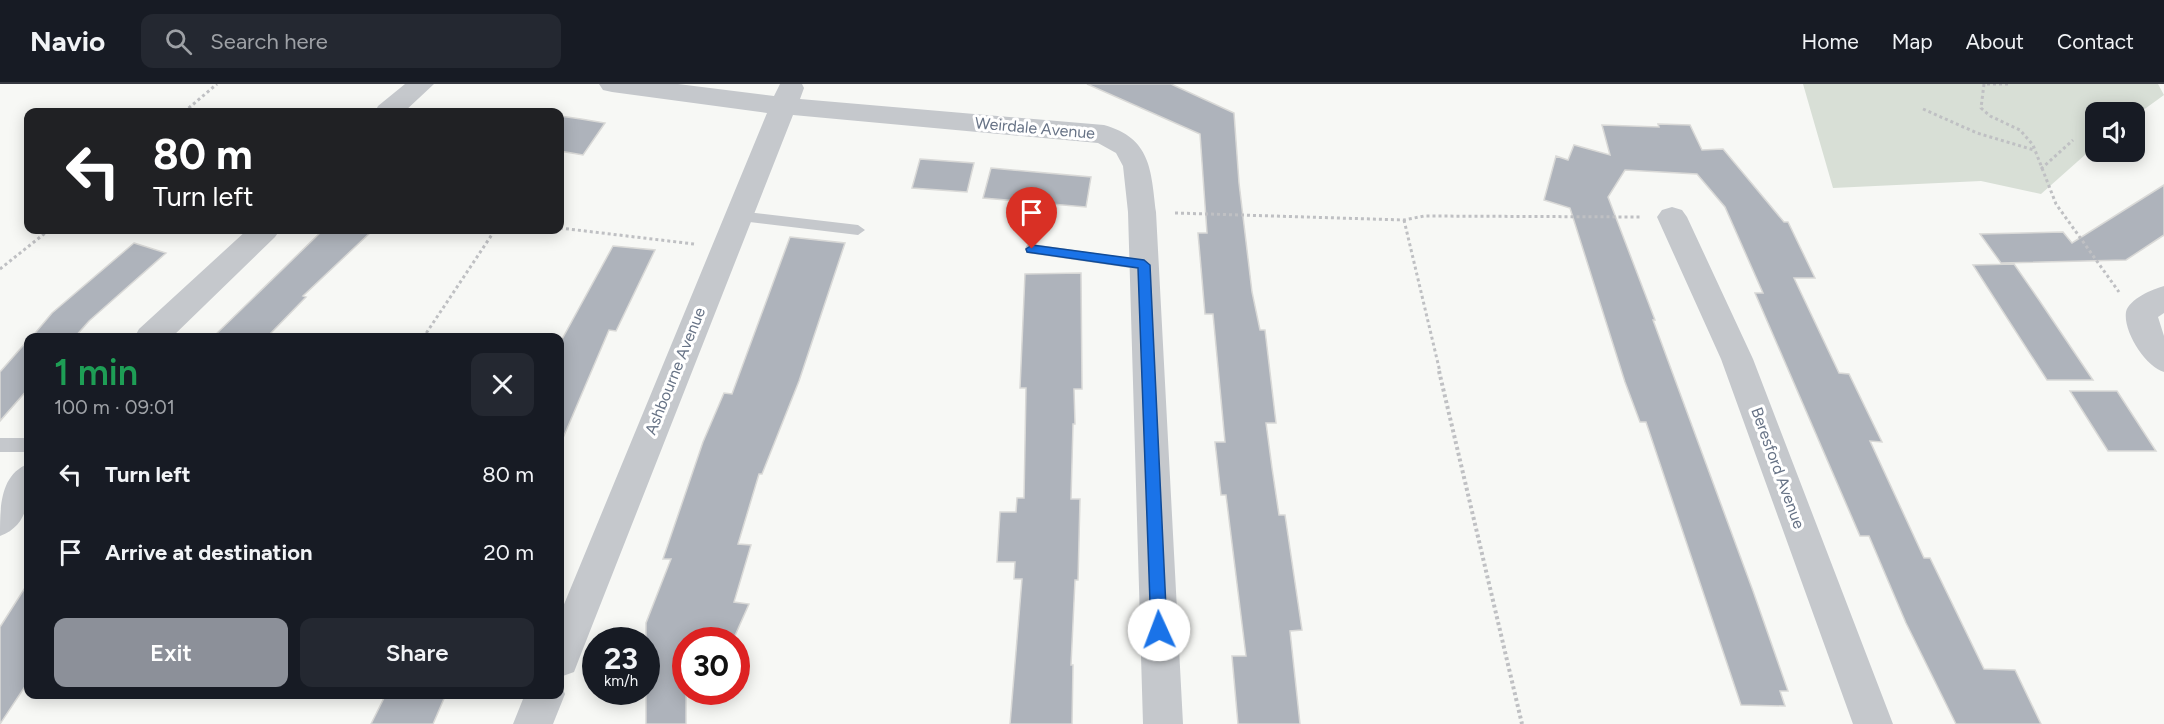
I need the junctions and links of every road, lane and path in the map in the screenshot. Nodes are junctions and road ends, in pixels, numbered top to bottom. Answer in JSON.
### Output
{"nodes":[{"id":1,"x":218,"y":84,"type":"edge"},
{"id":2,"x":421,"y":84,"type":"edge"},
{"id":3,"x":612,"y":84,"type":"edge"},
{"id":4,"x":1985,"y":84,"type":"edge"},
{"id":5,"x":2011,"y":84,"type":"edge"},
{"id":6,"x":789,"y":95,"type":"edge"},
{"id":7,"x":189,"y":108,"type":"edge"},
{"id":8,"x":393,"y":108,"type":"edge"},
{"id":9,"x":1923,"y":109,"type":"dead end"},
{"id":10,"x":2073,"y":140,"type":"dead end"},
{"id":11,"x":2035,"y":150,"type":"junction"},
{"id":12,"x":2041,"y":169,"type":"junction"},
{"id":13,"x":1142,"y":212,"type":"junction"},
{"id":14,"x":738,"y":216,"type":"junction"},
{"id":15,"x":1672,"y":217,"type":"joint"},
{"id":16,"x":1404,"y":220,"type":"junction"},
{"id":17,"x":564,"y":228,"type":"edge"},
{"id":18,"x":858,"y":230,"type":"dead end"},
{"id":19,"x":44,"y":234,"type":"edge"},
{"id":20,"x":261,"y":234,"type":"edge"},
{"id":21,"x":492,"y":234,"type":"edge"},
{"id":22,"x":725,"y":248,"type":"junction"},
{"id":23,"x":1032,"y":249,"type":"dead end"},
{"id":24,"x":1144,"y":265,"type":"junction"},
{"id":25,"x":0,"y":269,"type":"edge"},
{"id":26,"x":2153,"y":304,"type":"edge"},
{"id":27,"x":155,"y":333,"type":"edge"},
{"id":28,"x":426,"y":333,"type":"edge"},
{"id":29,"x":2164,"y":360,"type":"edge"},
{"id":30,"x":0,"y":445,"type":"edge"},
{"id":31,"x":24,"y":446,"type":"edge"},
{"id":32,"x":24,"y":484,"type":"edge"},
{"id":33,"x":0,"y":521,"type":"edge"},
{"id":34,"x":564,"y":649,"type":"edge"},
{"id":35,"x":543,"y":699,"type":"edge"},
{"id":36,"x":533,"y":724,"type":"edge"},
{"id":37,"x":1163,"y":724,"type":"edge"},
{"id":38,"x":1522,"y":724,"type":"edge"},
{"id":39,"x":1873,"y":724,"type":"edge"}],
"edges":[{"from":1,"to":7,"type":"path"},
{"from":2,"to":8,"type":"street"},
{"from":3,"to":6,"type":"street","name":"Weirdale Avenue"},
{"from":4,"to":5,"type":"path"},
{"from":4,"to":11,"type":"path"},
{"from":6,"to":13,"type":"street","name":"Weirdale Avenue"},
{"from":6,"to":14,"type":"street","name":"Ashbourne Avenue"},
{"from":9,"to":11,"type":"path"},
{"from":10,"to":12,"type":"path"},
{"from":11,"to":12,"type":"path"},
{"from":12,"to":26,"type":"path"},
{"from":13,"to":16,"type":"path"},
{"from":13,"to":24,"type":"street","name":"Weirdale Avenue"},
{"from":14,"to":18,"type":"lane"},
{"from":14,"to":22,"type":"street","name":"Ashbourne Avenue"},
{"from":15,"to":16,"type":"path"},
{"from":15,"to":39,"type":"street","name":"Beresford Avenue"},
{"from":16,"to":38,"type":"path"},
{"from":17,"to":22,"type":"path"},
{"from":19,"to":25,"type":"path"},
{"from":20,"to":27,"type":"street"},
{"from":21,"to":28,"type":"path"},
{"from":22,"to":34,"type":"street","name":"Ashbourne Avenue"},
{"from":23,"to":24,"type":"lane"},
{"from":24,"to":37,"type":"street","name":"Weirdale Avenue"},
{"from":26,"to":29,"type":"street"},
{"from":30,"to":31,"type":"lane"},
{"from":32,"to":33,"type":"street"},
{"from":35,"to":36,"type":"street"}]}
